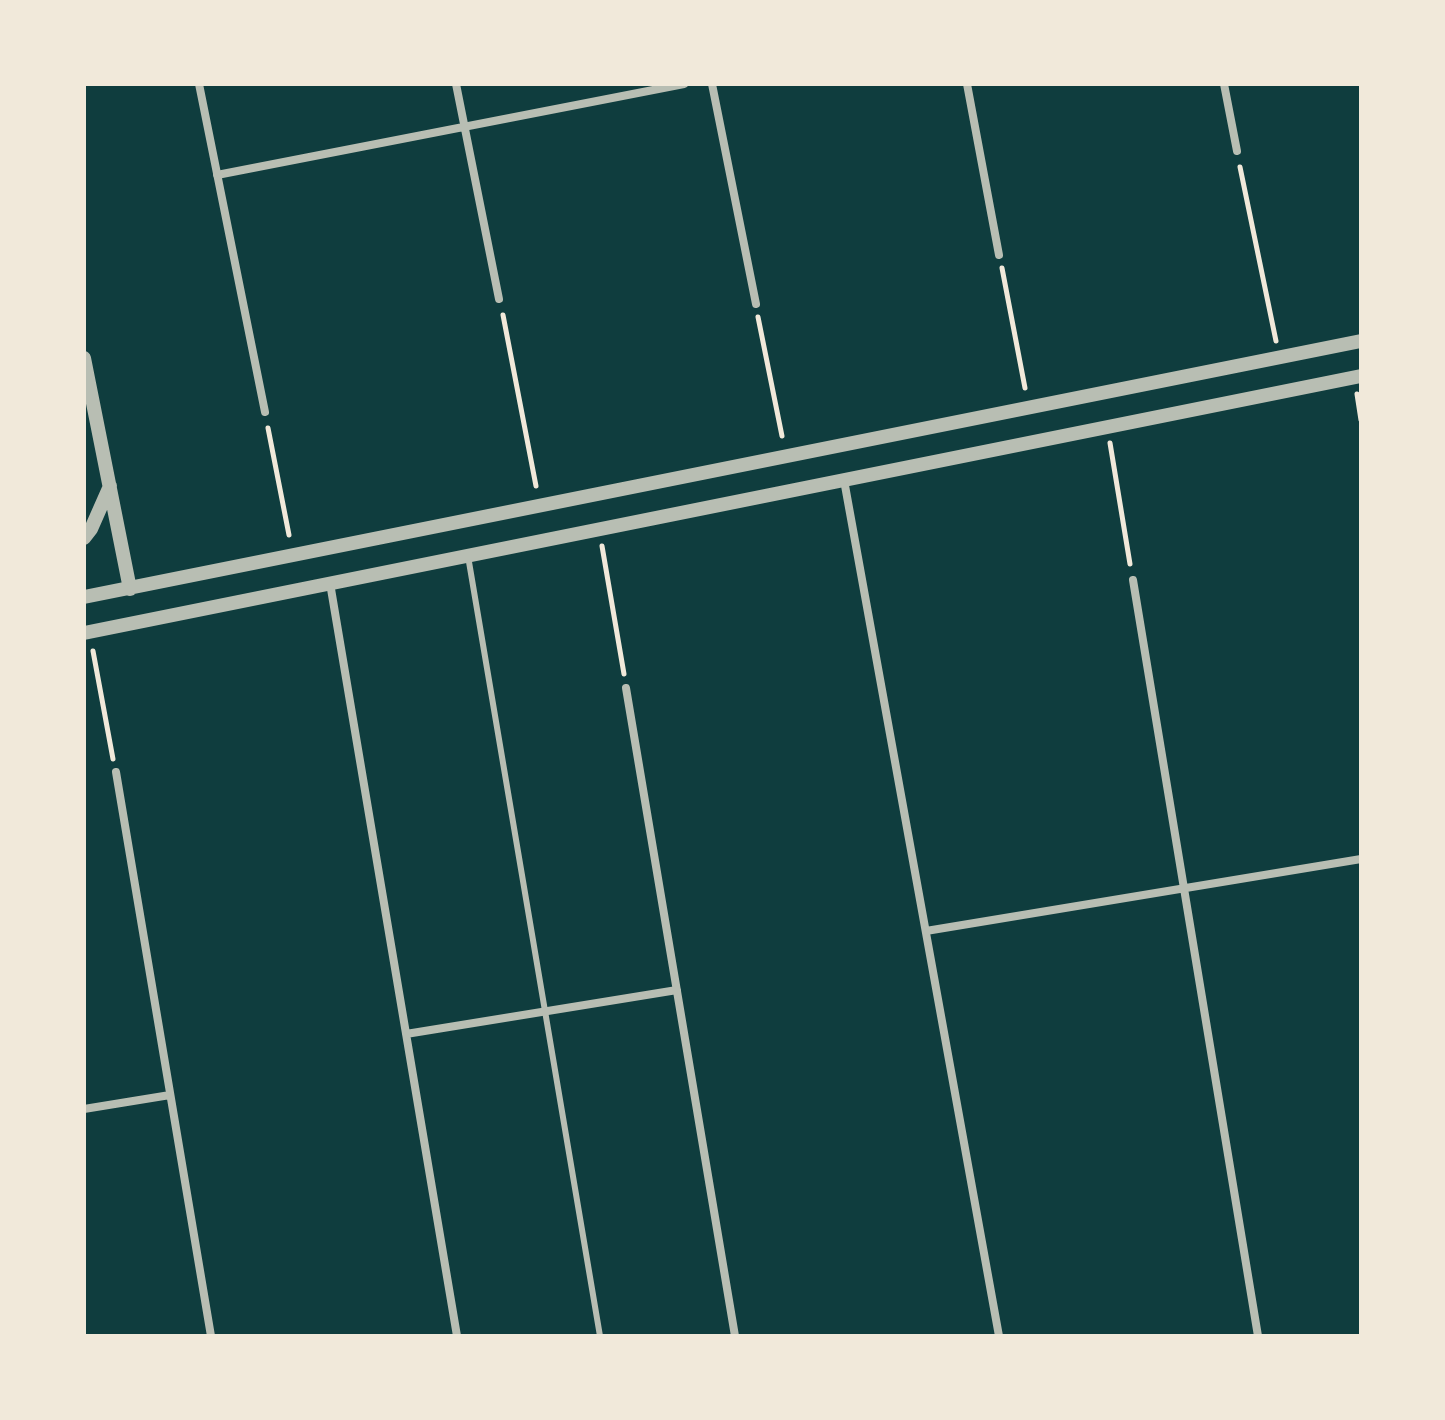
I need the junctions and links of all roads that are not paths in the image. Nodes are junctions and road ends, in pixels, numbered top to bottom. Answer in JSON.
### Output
{"nodes":[{"id":1,"x":199,"y":84,"type":"edge"},
{"id":2,"x":456,"y":84,"type":"edge"},
{"id":3,"x":684,"y":84,"type":"edge"},
{"id":4,"x":712,"y":84,"type":"edge"},
{"id":5,"x":967,"y":84,"type":"edge"},
{"id":6,"x":1224,"y":84,"type":"edge"},
{"id":7,"x":465,"y":127,"type":"junction"},
{"id":8,"x":1237,"y":151,"type":"road end"},
{"id":9,"x":217,"y":175,"type":"junction"},
{"id":10,"x":999,"y":255,"type":"road end"},
{"id":11,"x":499,"y":299,"type":"road end"},
{"id":12,"x":756,"y":304,"type":"road end"},
{"id":13,"x":1361,"y":341,"type":"edge"},
{"id":14,"x":84,"y":358,"type":"edge"},
{"id":15,"x":1361,"y":376,"type":"edge"},
{"id":16,"x":265,"y":412,"type":"road end"},
{"id":17,"x":844,"y":480,"type":"junction"},
{"id":18,"x":110,"y":485,"type":"junction"},
{"id":19,"x":84,"y":538,"type":"edge"},
{"id":20,"x":468,"y":556,"type":"junction"},
{"id":21,"x":1133,"y":580,"type":"road end"},
{"id":22,"x":330,"y":583,"type":"junction"},
{"id":23,"x":130,"y":589,"type":"junction"},
{"id":24,"x":84,"y":597,"type":"edge"},
{"id":25,"x":86,"y":632,"type":"edge"},
{"id":26,"x":626,"y":688,"type":"road end"},
{"id":27,"x":116,"y":772,"type":"road end"},
{"id":28,"x":1361,"y":859,"type":"edge"},
{"id":29,"x":1184,"y":888,"type":"junction"},
{"id":30,"x":926,"y":931,"type":"junction"},
{"id":31,"x":677,"y":990,"type":"junction"},
{"id":32,"x":546,"y":1011,"type":"junction"},
{"id":33,"x":406,"y":1034,"type":"junction"},
{"id":34,"x":170,"y":1095,"type":"junction"},
{"id":35,"x":84,"y":1109,"type":"edge"},
{"id":36,"x":211,"y":1336,"type":"edge"},
{"id":37,"x":457,"y":1336,"type":"edge"},
{"id":38,"x":600,"y":1336,"type":"edge"},
{"id":39,"x":735,"y":1336,"type":"edge"},
{"id":40,"x":999,"y":1336,"type":"edge"},
{"id":41,"x":1258,"y":1336,"type":"edge"}],
"edges":[{"from":1,"to":9,"type":"street"},
{"from":2,"to":7,"type":"street"},
{"from":3,"to":7,"type":"street"},
{"from":4,"to":12,"type":"street"},
{"from":5,"to":10,"type":"street"},
{"from":6,"to":8,"type":"street"},
{"from":7,"to":9,"type":"street"},
{"from":7,"to":11,"type":"street"},
{"from":9,"to":16,"type":"street"},
{"from":13,"to":23,"type":"street"},
{"from":14,"to":18,"type":"street"},
{"from":15,"to":17,"type":"street"},
{"from":17,"to":20,"type":"street"},
{"from":17,"to":30,"type":"street"},
{"from":18,"to":19,"type":"street"},
{"from":18,"to":23,"type":"street"},
{"from":20,"to":22,"type":"street"},
{"from":20,"to":32,"type":"lane"},
{"from":21,"to":29,"type":"street"},
{"from":22,"to":25,"type":"street"},
{"from":22,"to":33,"type":"street"},
{"from":23,"to":24,"type":"street"},
{"from":26,"to":31,"type":"street"},
{"from":27,"to":34,"type":"street"},
{"from":28,"to":29,"type":"street"},
{"from":29,"to":30,"type":"street"},
{"from":29,"to":41,"type":"street"},
{"from":30,"to":40,"type":"street"},
{"from":31,"to":32,"type":"street"},
{"from":31,"to":39,"type":"street"},
{"from":32,"to":33,"type":"street"},
{"from":32,"to":38,"type":"lane"},
{"from":33,"to":37,"type":"street"},
{"from":34,"to":35,"type":"street"},
{"from":34,"to":36,"type":"street"}]}
